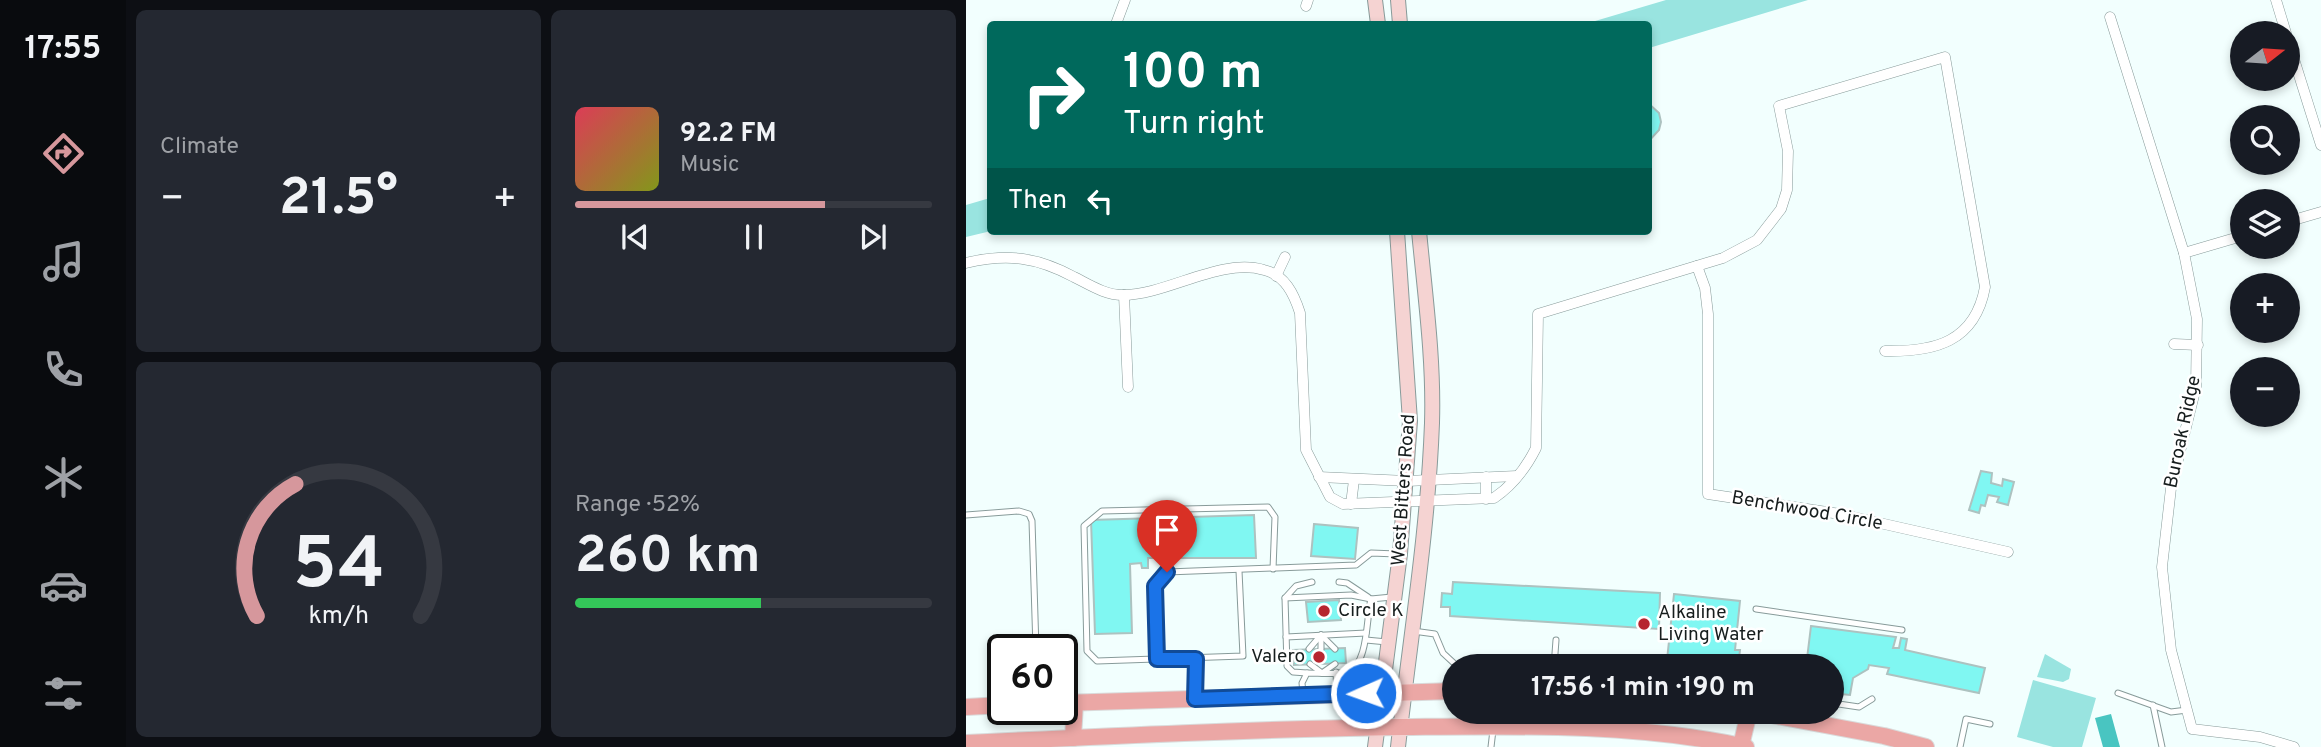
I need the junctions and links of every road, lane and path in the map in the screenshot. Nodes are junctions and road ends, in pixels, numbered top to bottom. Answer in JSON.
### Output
{"nodes":[{"id":1,"x":1125,"y":0,"type":"edge"},
{"id":2,"x":1376,"y":0,"type":"edge"},
{"id":3,"x":1398,"y":0,"type":"edge"},
{"id":4,"x":2276,"y":0,"type":"edge"},
{"id":5,"x":2110,"y":17,"type":"dead end"},
{"id":6,"x":1117,"y":21,"type":"edge"},
{"id":7,"x":1378,"y":21,"type":"edge"},
{"id":8,"x":1400,"y":21,"type":"edge"},
{"id":9,"x":2283,"y":21,"type":"edge"},
{"id":10,"x":2300,"y":77,"type":"edge"},
{"id":11,"x":2321,"y":145,"type":"edge"},
{"id":12,"x":2321,"y":212,"type":"edge"},
{"id":13,"x":2300,"y":218,"type":"edge"},
{"id":14,"x":1397,"y":235,"type":"edge"},
{"id":15,"x":1419,"y":235,"type":"edge"},
{"id":16,"x":2230,"y":240,"type":"edge"},
{"id":17,"x":2184,"y":253,"type":"junction"},
{"id":18,"x":1285,"y":257,"type":"dead end"},
{"id":19,"x":966,"y":263,"type":"edge"},
{"id":20,"x":1697,"y":266,"type":"junction"},
{"id":21,"x":1276,"y":276,"type":"junction"},
{"id":22,"x":1124,"y":295,"type":"junction"},
{"id":23,"x":2174,"y":344,"type":"dead end"},
{"id":24,"x":2198,"y":345,"type":"junction"},
{"id":25,"x":1885,"y":351,"type":"dead end"},
{"id":26,"x":1128,"y":387,"type":"dead end"},
{"id":27,"x":1517,"y":476,"type":"junction"},
{"id":28,"x":1319,"y":477,"type":"junction"},
{"id":29,"x":1486,"y":477,"type":"junction"},
{"id":30,"x":1429,"y":479,"type":"junction"},
{"id":31,"x":1354,"y":481,"type":"junction"},
{"id":32,"x":1407,"y":481,"type":"junction"},
{"id":33,"x":1486,"y":499,"type":"junction"},
{"id":34,"x":1427,"y":503,"type":"junction"},
{"id":35,"x":1351,"y":504,"type":"junction"},
{"id":36,"x":1405,"y":504,"type":"junction"},
{"id":37,"x":966,"y":515,"type":"edge"},
{"id":38,"x":2008,"y":552,"type":"dead end"},
{"id":39,"x":1400,"y":554,"type":"junction"},
{"id":40,"x":1273,"y":569,"type":"junction"},
{"id":41,"x":1239,"y":571,"type":"junction"},
{"id":42,"x":1312,"y":582,"type":"dead end"},
{"id":43,"x":1339,"y":582,"type":"dead end"},
{"id":44,"x":1395,"y":597,"type":"junction"},
{"id":45,"x":1285,"y":598,"type":"junction"},
{"id":46,"x":1371,"y":599,"type":"junction"},
{"id":47,"x":1756,"y":609,"type":"dead end"},
{"id":48,"x":1902,"y":630,"type":"dead end"},
{"id":49,"x":1413,"y":631,"type":"junction"},
{"id":50,"x":1035,"y":634,"type":"edge"},
{"id":51,"x":1321,"y":635,"type":"junction"},
{"id":52,"x":1366,"y":636,"type":"junction"},
{"id":53,"x":1286,"y":637,"type":"junction"},
{"id":54,"x":1556,"y":640,"type":"dead end"},
{"id":55,"x":1390,"y":643,"type":"junction"},
{"id":56,"x":1309,"y":649,"type":"dead end"},
{"id":57,"x":1321,"y":649,"type":"dead end"},
{"id":58,"x":1335,"y":649,"type":"dead end"},
{"id":59,"x":1444,"y":654,"type":"edge"},
{"id":60,"x":1555,"y":654,"type":"edge"},
{"id":61,"x":1157,"y":659,"type":"junction"},
{"id":62,"x":1196,"y":659,"type":"junction"},
{"id":63,"x":1310,"y":664,"type":"dead end"},
{"id":64,"x":1321,"y":664,"type":"dead end"},
{"id":65,"x":1335,"y":664,"type":"dead end"},
{"id":66,"x":1336,"y":672,"type":"junction"},
{"id":67,"x":1307,"y":673,"type":"junction"},
{"id":68,"x":1322,"y":673,"type":"junction"},
{"id":69,"x":1442,"y":691,"type":"edge"},
{"id":70,"x":1405,"y":692,"type":"junction"},
{"id":71,"x":1383,"y":693,"type":"junction"},
{"id":72,"x":2118,"y":693,"type":"dead end"},
{"id":73,"x":1337,"y":694,"type":"junction"},
{"id":74,"x":1303,"y":695,"type":"junction"},
{"id":75,"x":1195,"y":699,"type":"junction"},
{"id":76,"x":1872,"y":699,"type":"dead end"},
{"id":77,"x":1078,"y":703,"type":"edge"},
{"id":78,"x":1844,"y":705,"type":"edge"},
{"id":79,"x":2153,"y":705,"type":"junction"},
{"id":80,"x":987,"y":706,"type":"edge"},
{"id":81,"x":966,"y":707,"type":"edge"},
{"id":82,"x":2187,"y":710,"type":"junction"},
{"id":83,"x":1747,"y":724,"type":"edge"},
{"id":84,"x":1820,"y":724,"type":"edge"},
{"id":85,"x":1990,"y":724,"type":"dead end"},
{"id":86,"x":1071,"y":725,"type":"edge"},
{"id":87,"x":1493,"y":726,"type":"junction"},
{"id":88,"x":1401,"y":727,"type":"junction"},
{"id":89,"x":1378,"y":728,"type":"junction"},
{"id":90,"x":966,"y":743,"type":"edge"},
{"id":91,"x":1073,"y":743,"type":"edge"},
{"id":92,"x":1375,"y":747,"type":"edge"},
{"id":93,"x":1398,"y":747,"type":"edge"},
{"id":94,"x":1491,"y":747,"type":"edge"},
{"id":95,"x":1742,"y":747,"type":"edge"},
{"id":96,"x":1926,"y":747,"type":"edge"},
{"id":97,"x":1960,"y":747,"type":"edge"},
{"id":98,"x":2162,"y":747,"type":"edge"},
{"id":99,"x":2294,"y":747,"type":"edge"}],
"edges":[{"from":1,"to":6,"type":"street"},
{"from":2,"to":7,"type":"main road"},
{"from":3,"to":8,"type":"main road"},
{"from":4,"to":9,"type":"street"},
{"from":5,"to":17,"type":"street","name":"Buroak Ridge"},
{"from":10,"to":11,"type":"street"},
{"from":12,"to":13,"type":"street"},
{"from":14,"to":32,"type":"main road","name":"West Bitters Road"},
{"from":15,"to":30,"type":"main road","name":"West Bitters Road"},
{"from":16,"to":17,"type":"street"},
{"from":17,"to":24,"type":"street","name":"Buroak Ridge"},
{"from":18,"to":21,"type":"street"},
{"from":19,"to":22,"type":"street"},
{"from":20,"to":25,"type":"street"},
{"from":20,"to":27,"type":"street"},
{"from":20,"to":38,"type":"street","name":"Benchwood Circle"},
{"from":21,"to":22,"type":"street"},
{"from":21,"to":28,"type":"street"},
{"from":22,"to":26,"type":"street"},
{"from":23,"to":24,"type":"street"},
{"from":24,"to":82,"type":"street","name":"Buroak Ridge"},
{"from":27,"to":29,"type":"street"},
{"from":27,"to":33,"type":"street"},
{"from":28,"to":31,"type":"street"},
{"from":28,"to":35,"type":"street"},
{"from":29,"to":30,"type":"street"},
{"from":29,"to":33,"type":"street"},
{"from":30,"to":32,"type":"street"},
{"from":30,"to":34,"type":"main road","name":"West Bitters Road"},
{"from":31,"to":32,"type":"street"},
{"from":31,"to":35,"type":"street"},
{"from":32,"to":36,"type":"main road","name":"West Bitters Road"},
{"from":33,"to":34,"type":"street"},
{"from":34,"to":36,"type":"street"},
{"from":34,"to":49,"type":"main road","name":"West Bitters Road"},
{"from":35,"to":36,"type":"street"},
{"from":36,"to":39,"type":"main road","name":"West Bitters Road"},
{"from":37,"to":50,"type":"lane"},
{"from":39,"to":40,"type":"lane"},
{"from":39,"to":44,"type":"main road","name":"West Bitters Road"},
{"from":40,"to":41,"type":"lane"},
{"from":40,"to":61,"type":"lane"},
{"from":41,"to":61,"type":"lane"},
{"from":41,"to":62,"type":"lane"},
{"from":42,"to":45,"type":"lane"},
{"from":43,"to":46,"type":"lane"},
{"from":44,"to":46,"type":"lane"},
{"from":44,"to":55,"type":"main road","name":"West Bitters Road"},
{"from":45,"to":46,"type":"lane"},
{"from":45,"to":53,"type":"lane"},
{"from":46,"to":52,"type":"lane"},
{"from":47,"to":48,"type":"lane"},
{"from":49,"to":59,"type":"lane"},
{"from":49,"to":70,"type":"main road","name":"West Bitters Road"},
{"from":51,"to":52,"type":"lane"},
{"from":51,"to":53,"type":"lane"},
{"from":51,"to":56,"type":"lane"},
{"from":51,"to":57,"type":"lane"},
{"from":51,"to":58,"type":"lane"},
{"from":52,"to":55,"type":"lane"},
{"from":52,"to":66,"type":"lane"},
{"from":53,"to":67,"type":"lane"},
{"from":54,"to":60,"type":"lane"},
{"from":55,"to":71,"type":"main road","name":"West Bitters Road"},
{"from":61,"to":62,"type":"lane"},
{"from":62,"to":75,"type":"lane"},
{"from":63,"to":68,"type":"lane"},
{"from":64,"to":68,"type":"lane"},
{"from":65,"to":68,"type":"lane"},
{"from":66,"to":68,"type":"lane"},
{"from":66,"to":73,"type":"lane"},
{"from":67,"to":68,"type":"lane"},
{"from":67,"to":74,"type":"lane"},
{"from":69,"to":70,"type":"main road"},
{"from":70,"to":71,"type":"main road"},
{"from":70,"to":88,"type":"main road","name":"West Bitters Road"},
{"from":71,"to":73,"type":"main road"},
{"from":71,"to":89,"type":"main road","name":"West Bitters Road"},
{"from":72,"to":79,"type":"lane"},
{"from":73,"to":74,"type":"main road"},
{"from":74,"to":75,"type":"main road"},
{"from":75,"to":77,"type":"main road"},
{"from":76,"to":78,"type":"lane"},
{"from":79,"to":82,"type":"lane"},
{"from":79,"to":98,"type":"lane"},
{"from":80,"to":81,"type":"main road"},
{"from":82,"to":99,"type":"street","name":"Buroak Ridge"},
{"from":83,"to":95,"type":"main road"},
{"from":84,"to":96,"type":"main road"},
{"from":85,"to":97,"type":"lane"},
{"from":86,"to":91,"type":"main road"},
{"from":87,"to":88,"type":"main road"},
{"from":87,"to":94,"type":"lane"},
{"from":87,"to":95,"type":"main road"},
{"from":88,"to":89,"type":"main road"},
{"from":88,"to":93,"type":"main road","name":"West Bitters Road"},
{"from":89,"to":91,"type":"main road"},
{"from":89,"to":92,"type":"main road","name":"West Bitters Road"},
{"from":90,"to":91,"type":"main road"}]}
